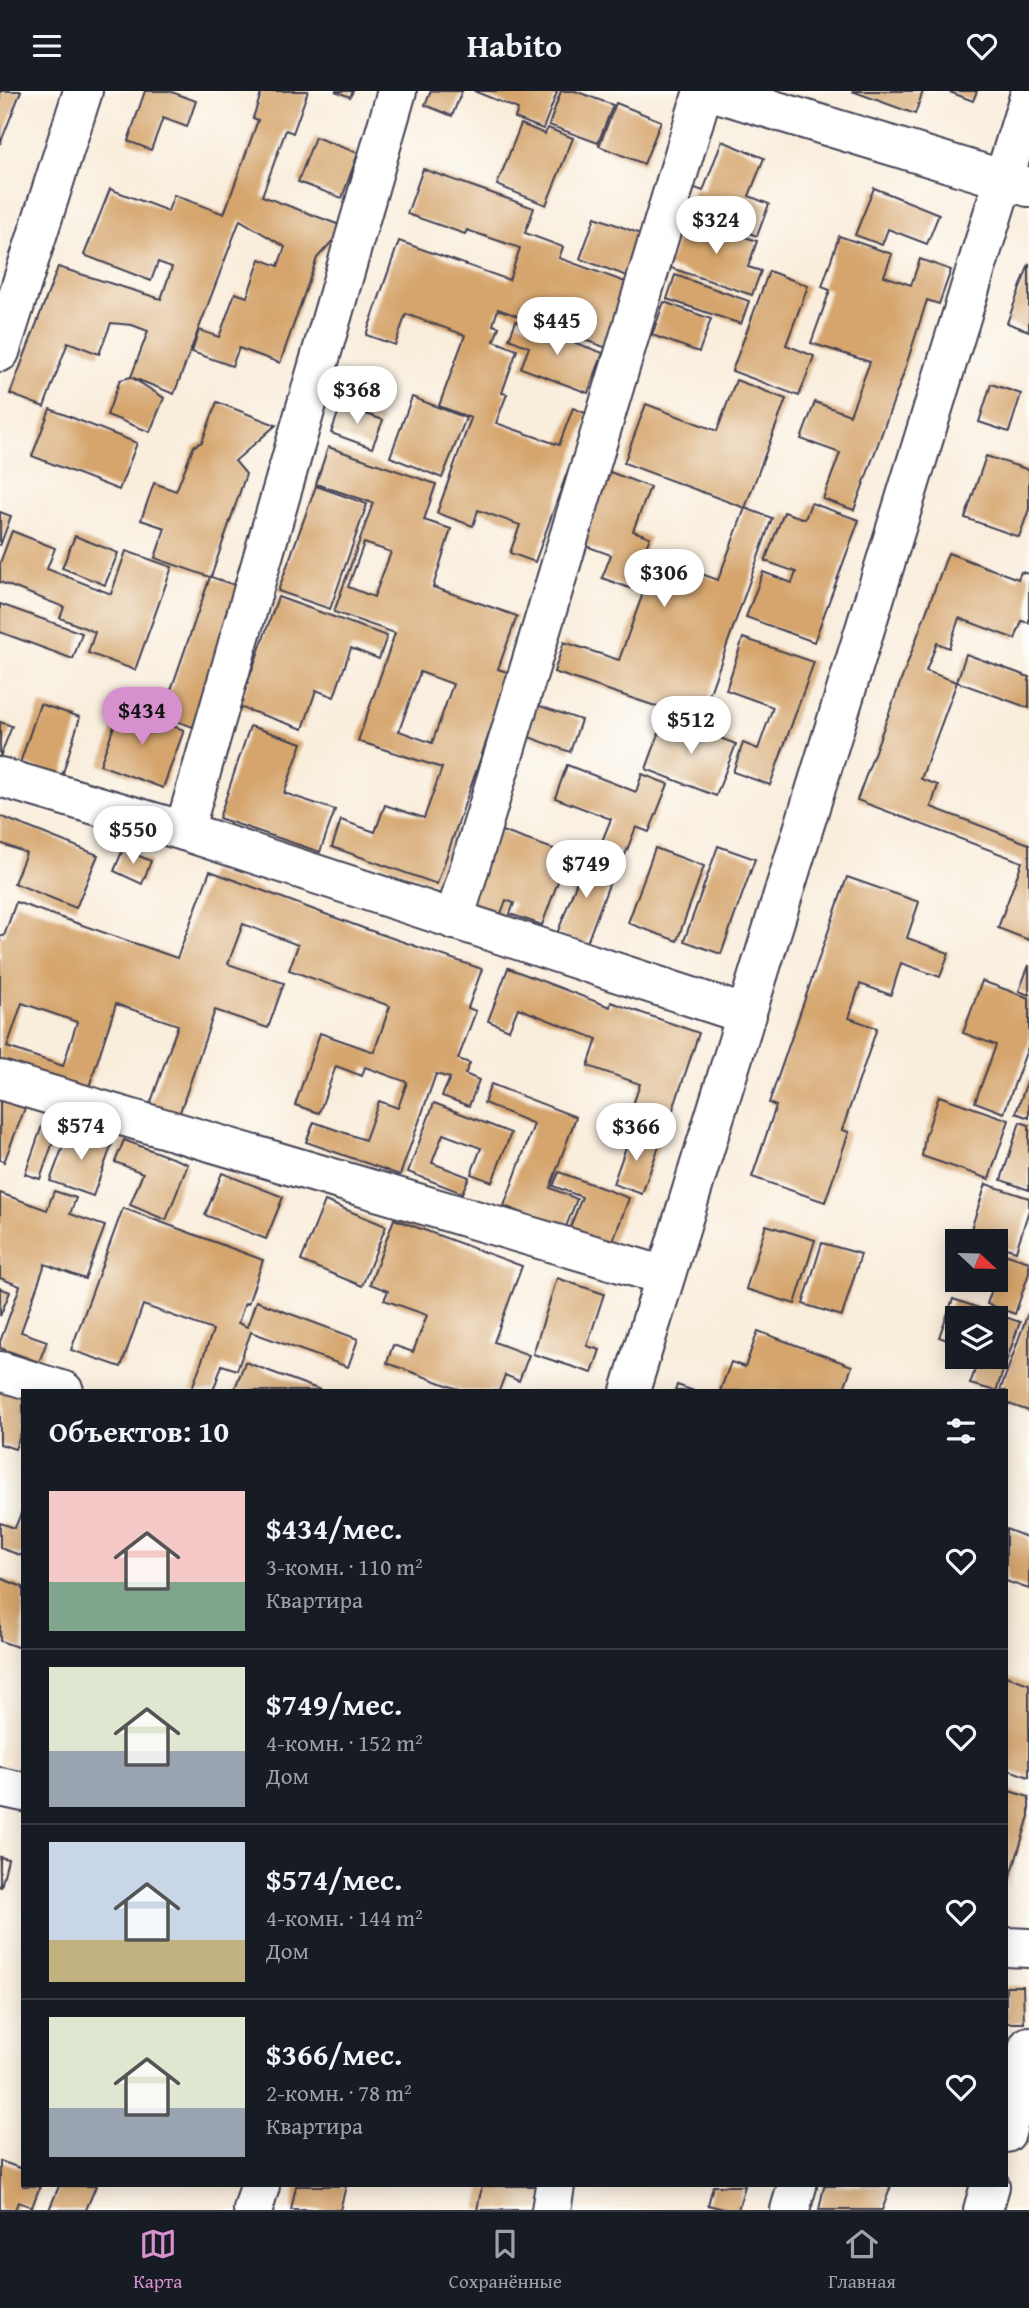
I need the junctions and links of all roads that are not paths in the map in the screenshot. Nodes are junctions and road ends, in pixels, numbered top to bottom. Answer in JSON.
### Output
{"nodes":[{"id":1,"x":82,"y":91,"type":"edge"},
{"id":2,"x":397,"y":91,"type":"edge"},
{"id":3,"x":703,"y":91,"type":"edge"},
{"id":4,"x":711,"y":91,"type":"edge"},
{"id":5,"x":1029,"y":97,"type":"edge"},
{"id":6,"x":1016,"y":183,"type":"edge"},
{"id":7,"x":0,"y":352,"type":"edge"},
{"id":8,"x":0,"y":777,"type":"edge"},
{"id":9,"x":184,"y":831,"type":"junction"},
{"id":10,"x":454,"y":920,"type":"junction"},
{"id":11,"x":747,"y":1015,"type":"junction"},
{"id":12,"x":0,"y":1080,"type":"edge"},
{"id":13,"x":665,"y":1276,"type":"junction"},
{"id":14,"x":0,"y":1371,"type":"edge"},
{"id":15,"x":58,"y":1389,"type":"edge"},
{"id":16,"x":631,"y":1389,"type":"edge"},
{"id":17,"x":0,"y":1787,"type":"edge"},
{"id":18,"x":21,"y":1792,"type":"edge"},
{"id":19,"x":1008,"y":1947,"type":"edge"},
{"id":20,"x":1029,"y":1948,"type":"edge"},
{"id":21,"x":1029,"y":2046,"type":"edge"},
{"id":22,"x":1008,"y":2125,"type":"edge"},
{"id":23,"x":260,"y":2187,"type":"edge"},
{"id":24,"x":555,"y":2187,"type":"edge"},
{"id":25,"x":797,"y":2187,"type":"edge"},
{"id":26,"x":990,"y":2187,"type":"edge"},
{"id":27,"x":253,"y":2210,"type":"edge"},
{"id":28,"x":551,"y":2210,"type":"edge"},
{"id":29,"x":790,"y":2210,"type":"edge"},
{"id":30,"x":983,"y":2210,"type":"edge"}],
"edges":[{"from":1,"to":7,"type":"street"},
{"from":2,"to":9,"type":"street"},
{"from":3,"to":10,"type":"street"},
{"from":4,"to":6,"type":"street"},
{"from":5,"to":6,"type":"street"},
{"from":6,"to":11,"type":"street"},
{"from":8,"to":9,"type":"street"},
{"from":9,"to":10,"type":"street"},
{"from":10,"to":11,"type":"street"},
{"from":11,"to":13,"type":"street"},
{"from":12,"to":13,"type":"street"},
{"from":13,"to":16,"type":"street"},
{"from":14,"to":15,"type":"street"},
{"from":17,"to":18,"type":"street"},
{"from":19,"to":20,"type":"street"},
{"from":21,"to":22,"type":"street"},
{"from":23,"to":27,"type":"street"},
{"from":24,"to":28,"type":"street"},
{"from":25,"to":29,"type":"street"},
{"from":26,"to":30,"type":"street"}]}
